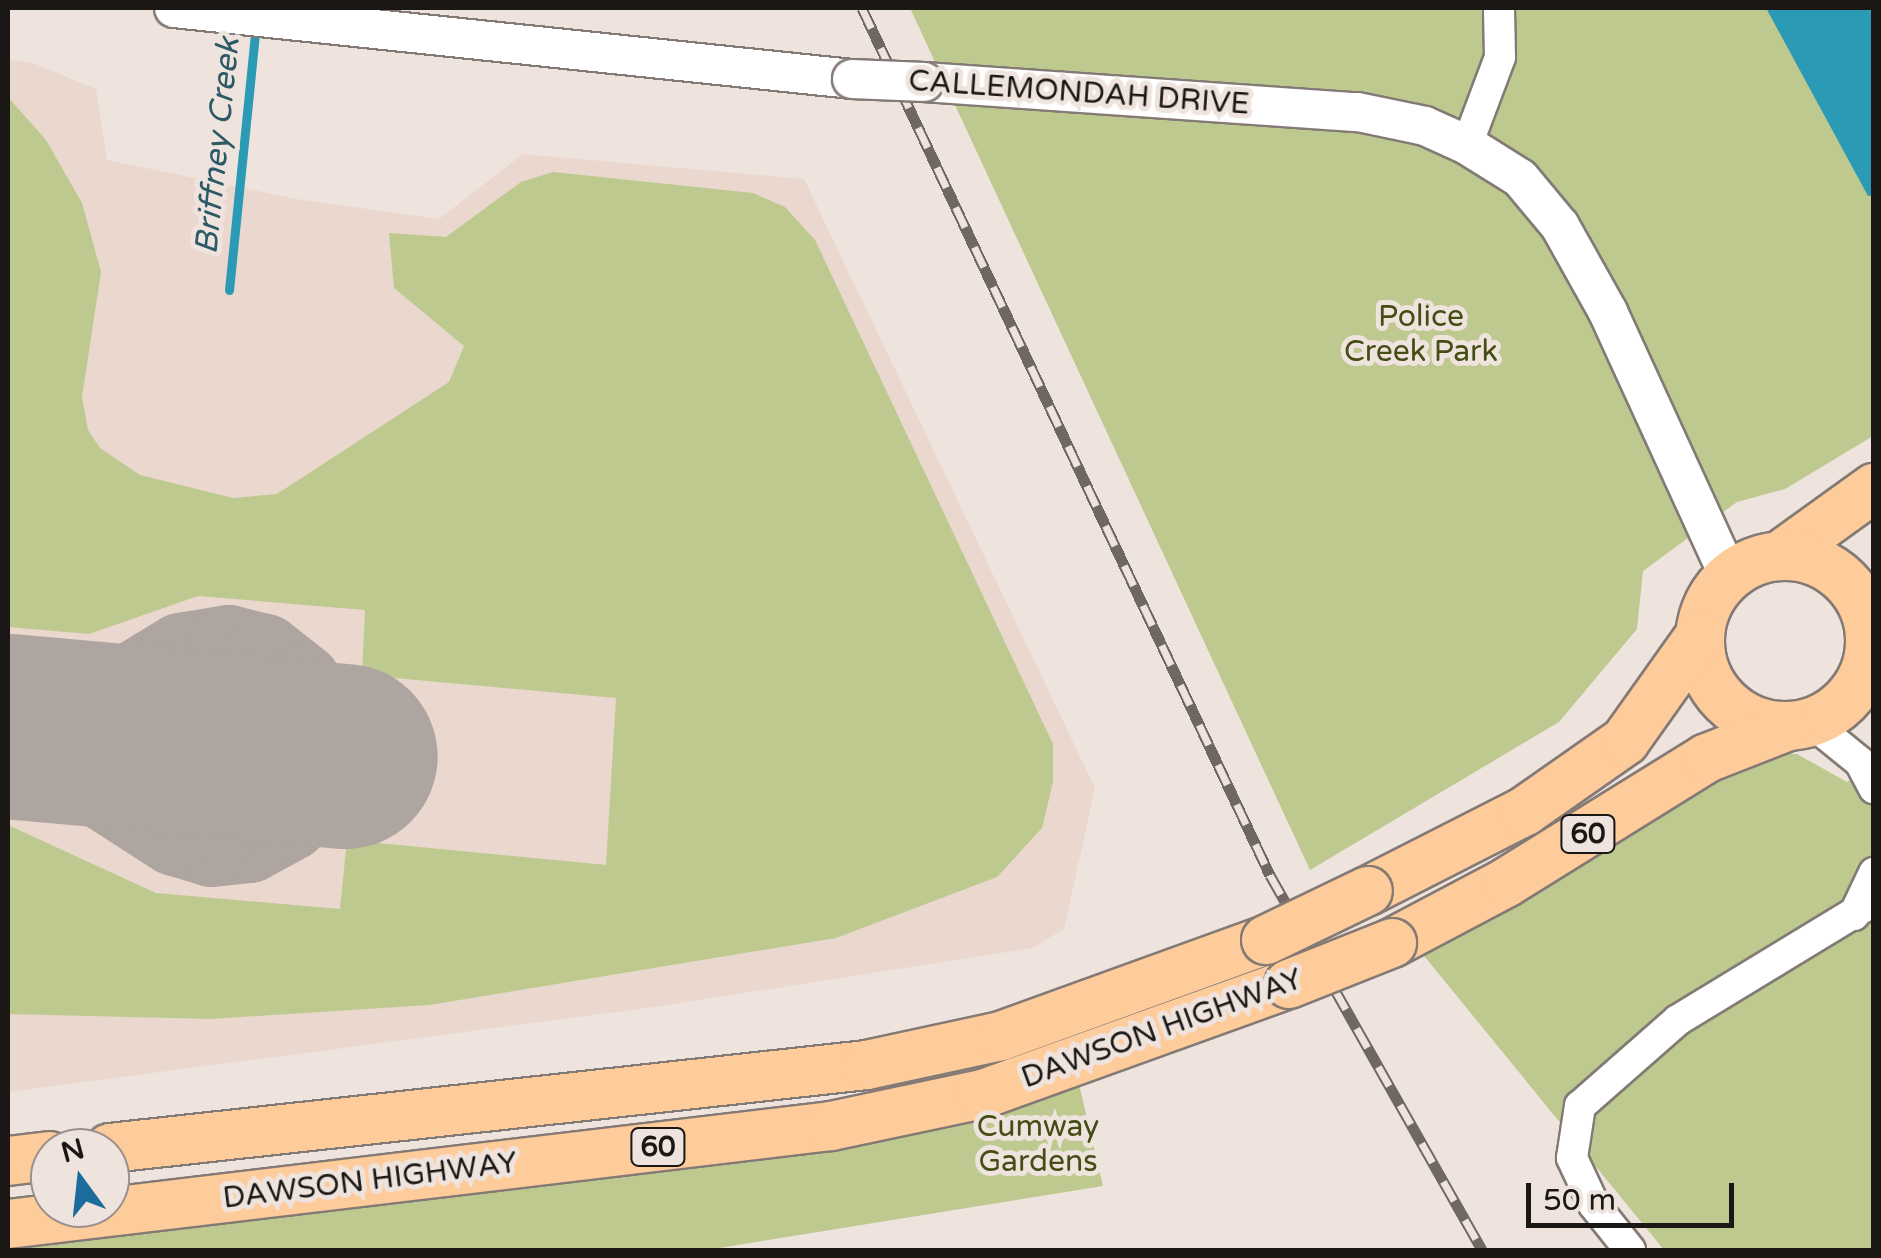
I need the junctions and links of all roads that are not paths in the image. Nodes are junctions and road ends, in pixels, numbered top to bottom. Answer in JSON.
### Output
{"nodes":[{"id":1,"x":174,"y":8,"type":"edge"},
{"id":2,"x":1499,"y":8,"type":"edge"},
{"id":3,"x":1467,"y":145,"type":"junction"},
{"id":4,"x":1874,"y":488,"type":"edge"},
{"id":5,"x":1781,"y":555,"type":"junction"},
{"id":6,"x":1730,"y":576,"type":"junction"},
{"id":7,"x":1699,"y":637,"type":"junction"},
{"id":8,"x":1872,"y":655,"type":"edge"},
{"id":9,"x":1799,"y":725,"type":"junction"},
{"id":10,"x":1874,"y":788,"type":"edge"},
{"id":11,"x":1874,"y":873,"type":"edge"},
{"id":12,"x":1864,"y":908,"type":"edge"},
{"id":13,"x":130,"y":1146,"type":"edge"},
{"id":14,"x":8,"y":1224,"type":"edge"},
{"id":15,"x":1630,"y":1250,"type":"edge"}],
"edges":[{"from":1,"to":3,"type":"street","name":"CALLEMONDAH DRIVE","bridge":true},
{"from":2,"to":3,"type":"street"},
{"from":3,"to":6,"type":"street","name":"CALLEMONDAH DRIVE"},
{"from":4,"to":5,"type":"highway"},
{"from":5,"to":6,"type":"highway"},
{"from":5,"to":8,"type":"highway","number":"60"},
{"from":6,"to":7,"type":"highway","number":"60"},
{"from":7,"to":9,"type":"highway"},
{"from":7,"to":13,"type":"highway","name":"DAWSON HIGHWAY","number":"60","bridge":true},
{"from":8,"to":9,"type":"highway","number":"60"},
{"from":9,"to":10,"type":"street"},
{"from":9,"to":14,"type":"highway","name":"DAWSON HIGHWAY","number":"60","bridge":true},
{"from":11,"to":12,"type":"street"},
{"from":12,"to":15,"type":"street"}]}
